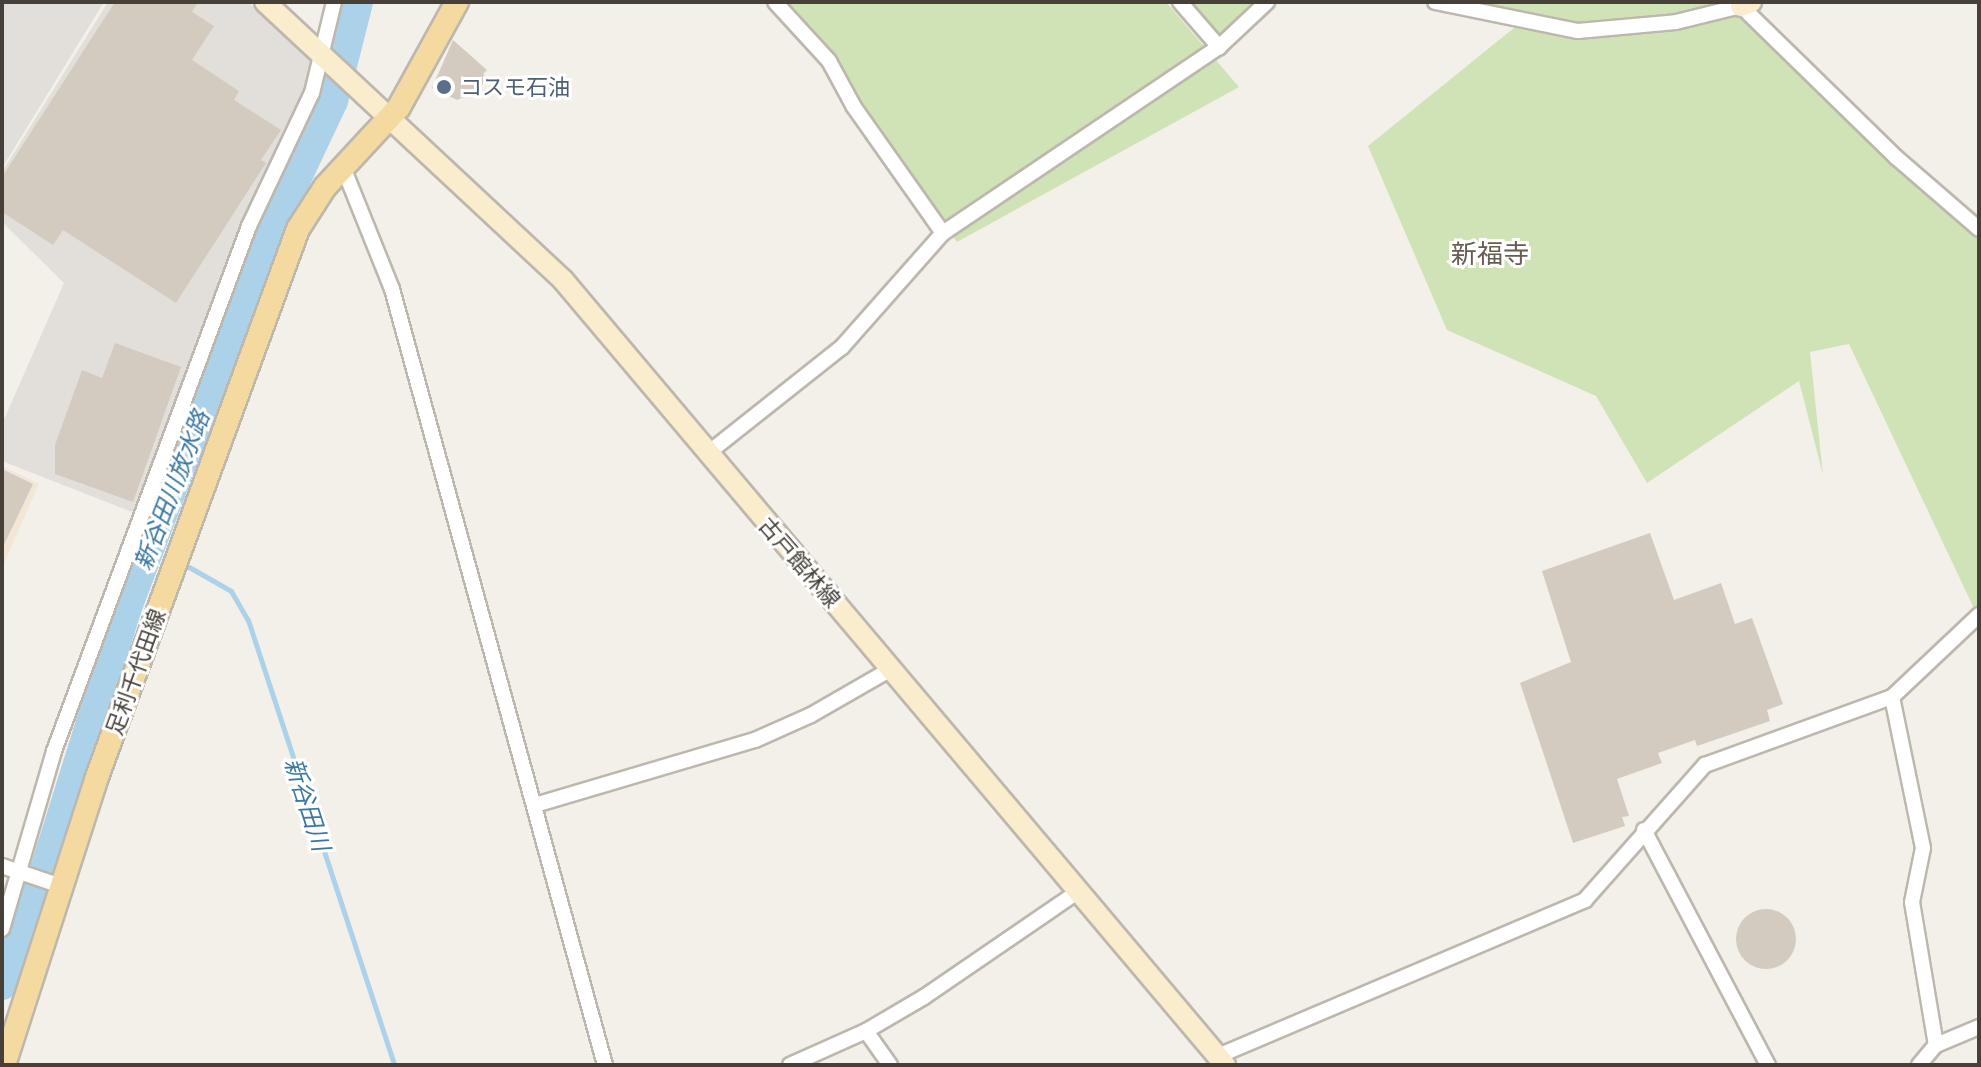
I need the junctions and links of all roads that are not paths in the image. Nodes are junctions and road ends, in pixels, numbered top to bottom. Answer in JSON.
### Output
{"nodes":[{"id":1,"x":265,"y":2,"type":"edge"},
{"id":2,"x":334,"y":2,"type":"edge"},
{"id":3,"x":457,"y":2,"type":"edge"},
{"id":4,"x":775,"y":2,"type":"edge"},
{"id":5,"x":1180,"y":2,"type":"edge"},
{"id":6,"x":1267,"y":2,"type":"edge"},
{"id":7,"x":1435,"y":2,"type":"edge"},
{"id":8,"x":1746,"y":4,"type":"edge"},
{"id":9,"x":1219,"y":47,"type":"junction"},
{"id":10,"x":327,"y":59,"type":"junction"},
{"id":11,"x":389,"y":118,"type":"junction"},
{"id":12,"x":343,"y":167,"type":"junction"},
{"id":13,"x":1979,"y":229,"type":"edge"},
{"id":14,"x":943,"y":233,"type":"junction"},
{"id":15,"x":707,"y":454,"type":"junction"},
{"id":16,"x":1979,"y":615,"type":"edge"},
{"id":17,"x":891,"y":669,"type":"junction"},
{"id":18,"x":1892,"y":697,"type":"junction"},
{"id":19,"x":535,"y":805,"type":"junction"},
{"id":20,"x":1644,"y":830,"type":"junction"},
{"id":21,"x":2,"y":866,"type":"edge"},
{"id":22,"x":21,"y":874,"type":"junction"},
{"id":23,"x":57,"y":886,"type":"junction"},
{"id":24,"x":1079,"y":891,"type":"junction"},
{"id":25,"x":2,"y":929,"type":"edge"},
{"id":26,"x":1979,"y":1027,"type":"edge"},
{"id":27,"x":866,"y":1031,"type":"junction"},
{"id":28,"x":1936,"y":1045,"type":"junction"},
{"id":29,"x":1222,"y":1060,"type":"edge"},
{"id":30,"x":4,"y":1065,"type":"edge"},
{"id":31,"x":605,"y":1065,"type":"edge"},
{"id":32,"x":790,"y":1065,"type":"edge"},
{"id":33,"x":890,"y":1065,"type":"edge"},
{"id":34,"x":1768,"y":1065,"type":"edge"},
{"id":35,"x":1919,"y":1065,"type":"edge"}],
"edges":[{"from":1,"to":10,"type":"main road"},
{"from":2,"to":10,"type":"street"},
{"from":3,"to":11,"type":"main road","name":"足利千代田線"},
{"from":4,"to":14,"type":"street"},
{"from":5,"to":9,"type":"street"},
{"from":6,"to":9,"type":"street"},
{"from":7,"to":8,"type":"street"},
{"from":8,"to":13,"type":"street"},
{"from":9,"to":14,"type":"street"},
{"from":10,"to":11,"type":"main road","name":"古戸館林線"},
{"from":10,"to":22,"type":"street"},
{"from":11,"to":12,"type":"main road","name":"足利千代田線"},
{"from":11,"to":15,"type":"main road","name":"古戸館林線"},
{"from":12,"to":19,"type":"street"},
{"from":12,"to":23,"type":"main road","name":"足利千代田線"},
{"from":14,"to":15,"type":"street"},
{"from":15,"to":17,"type":"main road","name":"古戸館林線"},
{"from":16,"to":18,"type":"street"},
{"from":17,"to":19,"type":"street"},
{"from":17,"to":24,"type":"main road","name":"古戸館林線"},
{"from":18,"to":20,"type":"street"},
{"from":18,"to":28,"type":"street"},
{"from":19,"to":31,"type":"street"},
{"from":20,"to":29,"type":"street"},
{"from":20,"to":34,"type":"street"},
{"from":21,"to":22,"type":"street"},
{"from":22,"to":23,"type":"street"},
{"from":22,"to":25,"type":"street"},
{"from":23,"to":30,"type":"main road","name":"足利千代田線"},
{"from":24,"to":27,"type":"street"},
{"from":24,"to":29,"type":"main road","name":"古戸館林線"},
{"from":26,"to":28,"type":"street"},
{"from":27,"to":32,"type":"street"},
{"from":27,"to":33,"type":"street"},
{"from":28,"to":35,"type":"street"}]}
